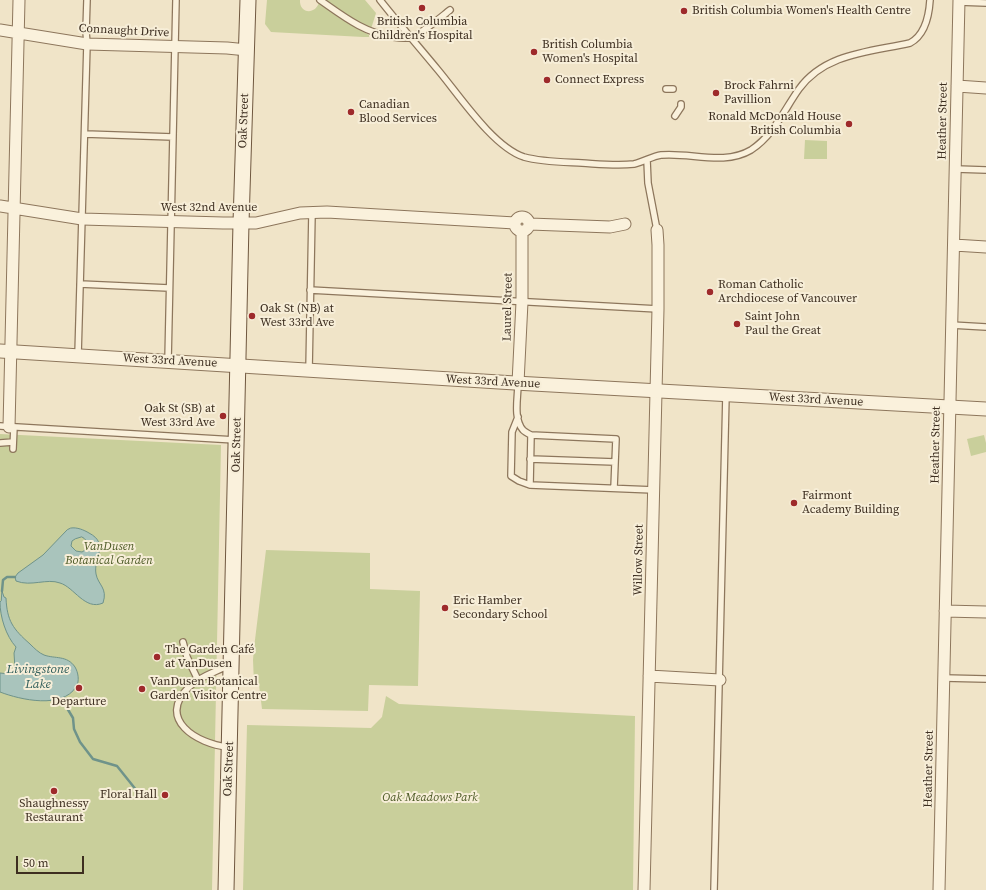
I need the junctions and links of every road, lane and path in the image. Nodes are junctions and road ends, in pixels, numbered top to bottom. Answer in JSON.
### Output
{"nodes":[{"id":1,"x":19,"y":0,"type":"edge"},
{"id":2,"x":87,"y":0,"type":"edge"},
{"id":3,"x":176,"y":0,"type":"edge"},
{"id":4,"x":248,"y":0,"type":"edge"},
{"id":5,"x":320,"y":0,"type":"edge"},
{"id":6,"x":380,"y":0,"type":"edge"},
{"id":7,"x":930,"y":0,"type":"edge"},
{"id":8,"x":959,"y":1,"type":"edge"},
{"id":9,"x":986,"y":3,"type":"edge"},
{"id":10,"x":450,"y":10,"type":"dead end"},
{"id":11,"x":0,"y":30,"type":"edge"},
{"id":12,"x":18,"y":34,"type":"junction"},
{"id":13,"x":411,"y":38,"type":"junction"},
{"id":14,"x":87,"y":44,"type":"junction"},
{"id":15,"x":176,"y":47,"type":"junction"},
{"id":16,"x":247,"y":50,"type":"junction"},
{"id":17,"x":957,"y":86,"type":"junction"},
{"id":18,"x":986,"y":88,"type":"edge"},
{"id":19,"x":666,"y":89,"type":"dead end"},
{"id":20,"x":673,"y":89,"type":"dead end"},
{"id":21,"x":681,"y":104,"type":"dead end"},
{"id":22,"x":675,"y":116,"type":"dead end"},
{"id":23,"x":85,"y":134,"type":"junction"},
{"id":24,"x":173,"y":137,"type":"junction"},
{"id":25,"x":647,"y":160,"type":"junction"},
{"id":26,"x":956,"y":169,"type":"junction"},
{"id":27,"x":986,"y":170,"type":"edge"},
{"id":28,"x":0,"y":206,"type":"edge"},
{"id":29,"x":14,"y":209,"type":"junction"},
{"id":30,"x":312,"y":213,"type":"junction"},
{"id":31,"x":82,"y":219,"type":"junction"},
{"id":32,"x":172,"y":222,"type":"junction"},
{"id":33,"x":241,"y":223,"type":"junction"},
{"id":34,"x":625,"y":224,"type":"dead end"},
{"id":35,"x":522,"y":226,"type":"junction"},
{"id":36,"x":657,"y":230,"type":"joint"},
{"id":37,"x":954,"y":245,"type":"junction"},
{"id":38,"x":986,"y":247,"type":"edge"},
{"id":39,"x":80,"y":284,"type":"junction"},
{"id":40,"x":170,"y":288,"type":"junction"},
{"id":41,"x":310,"y":290,"type":"junction"},
{"id":42,"x":522,"y":302,"type":"junction"},
{"id":43,"x":658,"y":309,"type":"junction"},
{"id":44,"x":952,"y":325,"type":"junction"},
{"id":45,"x":986,"y":327,"type":"edge"},
{"id":46,"x":5,"y":351,"type":"edge"},
{"id":47,"x":78,"y":355,"type":"junction"},
{"id":48,"x":168,"y":361,"type":"junction"},
{"id":49,"x":238,"y":364,"type":"junction"},
{"id":50,"x":309,"y":371,"type":"junction"},
{"id":51,"x":518,"y":383,"type":"junction"},
{"id":52,"x":656,"y":391,"type":"junction"},
{"id":53,"x":726,"y":395,"type":"junction"},
{"id":54,"x":949,"y":407,"type":"junction"},
{"id":55,"x":986,"y":409,"type":"edge"},
{"id":56,"x":518,"y":417,"type":"junction"},
{"id":57,"x":8,"y":426,"type":"edge"},
{"id":58,"x":531,"y":435,"type":"junction"},
{"id":59,"x":237,"y":440,"type":"junction"},
{"id":60,"x":13,"y":442,"type":"junction"},
{"id":61,"x":0,"y":443,"type":"edge"},
{"id":62,"x":13,"y":449,"type":"dead end"},
{"id":63,"x":530,"y":459,"type":"junction"},
{"id":64,"x":615,"y":462,"type":"junction"},
{"id":65,"x":530,"y":484,"type":"junction"},
{"id":66,"x":614,"y":488,"type":"junction"},
{"id":67,"x":654,"y":490,"type":"junction"},
{"id":68,"x":945,"y":611,"type":"junction"},
{"id":69,"x":986,"y":612,"type":"edge"},
{"id":70,"x":183,"y":642,"type":"dead end"},
{"id":71,"x":231,"y":664,"type":"junction"},
{"id":72,"x":649,"y":676,"type":"junction"},
{"id":73,"x":944,"y":678,"type":"junction"},
{"id":74,"x":986,"y":679,"type":"edge"},
{"id":75,"x":198,"y":680,"type":"junction"},
{"id":76,"x":720,"y":680,"type":"junction"},
{"id":77,"x":229,"y":747,"type":"junction"},
{"id":78,"x":226,"y":890,"type":"edge"},
{"id":79,"x":644,"y":890,"type":"edge"},
{"id":80,"x":714,"y":890,"type":"edge"},
{"id":81,"x":939,"y":890,"type":"edge"}],
"edges":[{"from":1,"to":12,"type":"street"},
{"from":2,"to":14,"type":"lane"},
{"from":3,"to":15,"type":"lane"},
{"from":4,"to":16,"type":"main road","name":"Oak Street"},
{"from":5,"to":13,"type":"lane"},
{"from":6,"to":13,"type":"lane"},
{"from":7,"to":25,"type":"lane"},
{"from":8,"to":9,"type":"lane"},
{"from":8,"to":17,"type":"street","name":"Heather Street"},
{"from":10,"to":13,"type":"lane"},
{"from":11,"to":12,"type":"street","name":"Connaught Drive"},
{"from":12,"to":14,"type":"street","name":"Connaught Drive"},
{"from":12,"to":29,"type":"street"},
{"from":13,"to":25,"type":"lane"},
{"from":14,"to":15,"type":"street","name":"Connaught Drive"},
{"from":14,"to":23,"type":"lane"},
{"from":15,"to":16,"type":"street","name":"Connaught Drive"},
{"from":15,"to":24,"type":"lane"},
{"from":16,"to":33,"type":"main road","name":"Oak Street"},
{"from":17,"to":18,"type":"street"},
{"from":17,"to":26,"type":"street","name":"Heather Street"},
{"from":19,"to":20,"type":"lane"},
{"from":21,"to":22,"type":"lane"},
{"from":23,"to":24,"type":"lane"},
{"from":23,"to":31,"type":"lane"},
{"from":24,"to":32,"type":"lane"},
{"from":25,"to":36,"type":"lane"},
{"from":26,"to":27,"type":"lane"},
{"from":26,"to":37,"type":"street","name":"Heather Street"},
{"from":28,"to":29,"type":"street","name":"West 32nd Avenue"},
{"from":29,"to":31,"type":"street","name":"West 32nd Avenue"},
{"from":29,"to":46,"type":"street"},
{"from":30,"to":33,"type":"street","name":"West 32nd Avenue"},
{"from":30,"to":35,"type":"street","name":"West 32nd Avenue"},
{"from":30,"to":41,"type":"lane"},
{"from":31,"to":32,"type":"street","name":"West 32nd Avenue"},
{"from":31,"to":39,"type":"lane"},
{"from":32,"to":33,"type":"street","name":"West 32nd Avenue"},
{"from":32,"to":40,"type":"lane"},
{"from":33,"to":49,"type":"main road","name":"Oak Street"},
{"from":34,"to":35,"type":"street","name":"West 32nd Avenue"},
{"from":35,"to":42,"type":"street","name":"Laurel Street"},
{"from":36,"to":43,"type":"street","name":"Willow Street"},
{"from":37,"to":38,"type":"street"},
{"from":37,"to":44,"type":"street","name":"Heather Street"},
{"from":39,"to":40,"type":"lane"},
{"from":39,"to":47,"type":"lane"},
{"from":40,"to":48,"type":"lane"},
{"from":41,"to":42,"type":"lane"},
{"from":41,"to":50,"type":"lane"},
{"from":42,"to":43,"type":"lane"},
{"from":42,"to":51,"type":"street","name":"Laurel Street"},
{"from":43,"to":52,"type":"street","name":"Willow Street"},
{"from":44,"to":45,"type":"lane"},
{"from":44,"to":54,"type":"street","name":"Heather Street"},
{"from":46,"to":47,"type":"street","name":"West 33rd Avenue"},
{"from":46,"to":57,"type":"street"},
{"from":47,"to":48,"type":"street","name":"West 33rd Avenue"},
{"from":48,"to":49,"type":"street","name":"West 33rd Avenue"},
{"from":49,"to":50,"type":"street","name":"West 33rd Avenue"},
{"from":49,"to":59,"type":"main road","name":"Oak Street"},
{"from":50,"to":51,"type":"street","name":"West 33rd Avenue"},
{"from":51,"to":52,"type":"street","name":"West 33rd Avenue"},
{"from":51,"to":56,"type":"lane"},
{"from":52,"to":53,"type":"street","name":"West 33rd Avenue"},
{"from":52,"to":67,"type":"street","name":"Willow Street"},
{"from":53,"to":54,"type":"street","name":"West 33rd Avenue"},
{"from":53,"to":76,"type":"lane"},
{"from":54,"to":55,"type":"street","name":"West 33rd Avenue"},
{"from":54,"to":68,"type":"street","name":"Heather Street"},
{"from":56,"to":58,"type":"lane"},
{"from":56,"to":65,"type":"lane"},
{"from":57,"to":59,"type":"lane"},
{"from":57,"to":60,"type":"lane"},
{"from":58,"to":63,"type":"lane"},
{"from":58,"to":64,"type":"lane"},
{"from":59,"to":71,"type":"main road","name":"Oak Street"},
{"from":60,"to":61,"type":"lane"},
{"from":60,"to":62,"type":"lane"},
{"from":63,"to":64,"type":"lane"},
{"from":63,"to":65,"type":"lane"},
{"from":64,"to":66,"type":"lane"},
{"from":65,"to":66,"type":"lane"},
{"from":66,"to":67,"type":"lane"},
{"from":67,"to":72,"type":"street","name":"Willow Street"},
{"from":68,"to":69,"type":"street"},
{"from":68,"to":73,"type":"street","name":"Heather Street"},
{"from":70,"to":75,"type":"lane"},
{"from":71,"to":75,"type":"lane"},
{"from":71,"to":77,"type":"main road","name":"Oak Street"},
{"from":72,"to":76,"type":"street"},
{"from":72,"to":79,"type":"street","name":"Willow Street"},
{"from":73,"to":74,"type":"lane"},
{"from":73,"to":81,"type":"street","name":"Heather Street"},
{"from":75,"to":77,"type":"lane"},
{"from":76,"to":80,"type":"lane"},
{"from":77,"to":78,"type":"main road","name":"Oak Street"}]}
